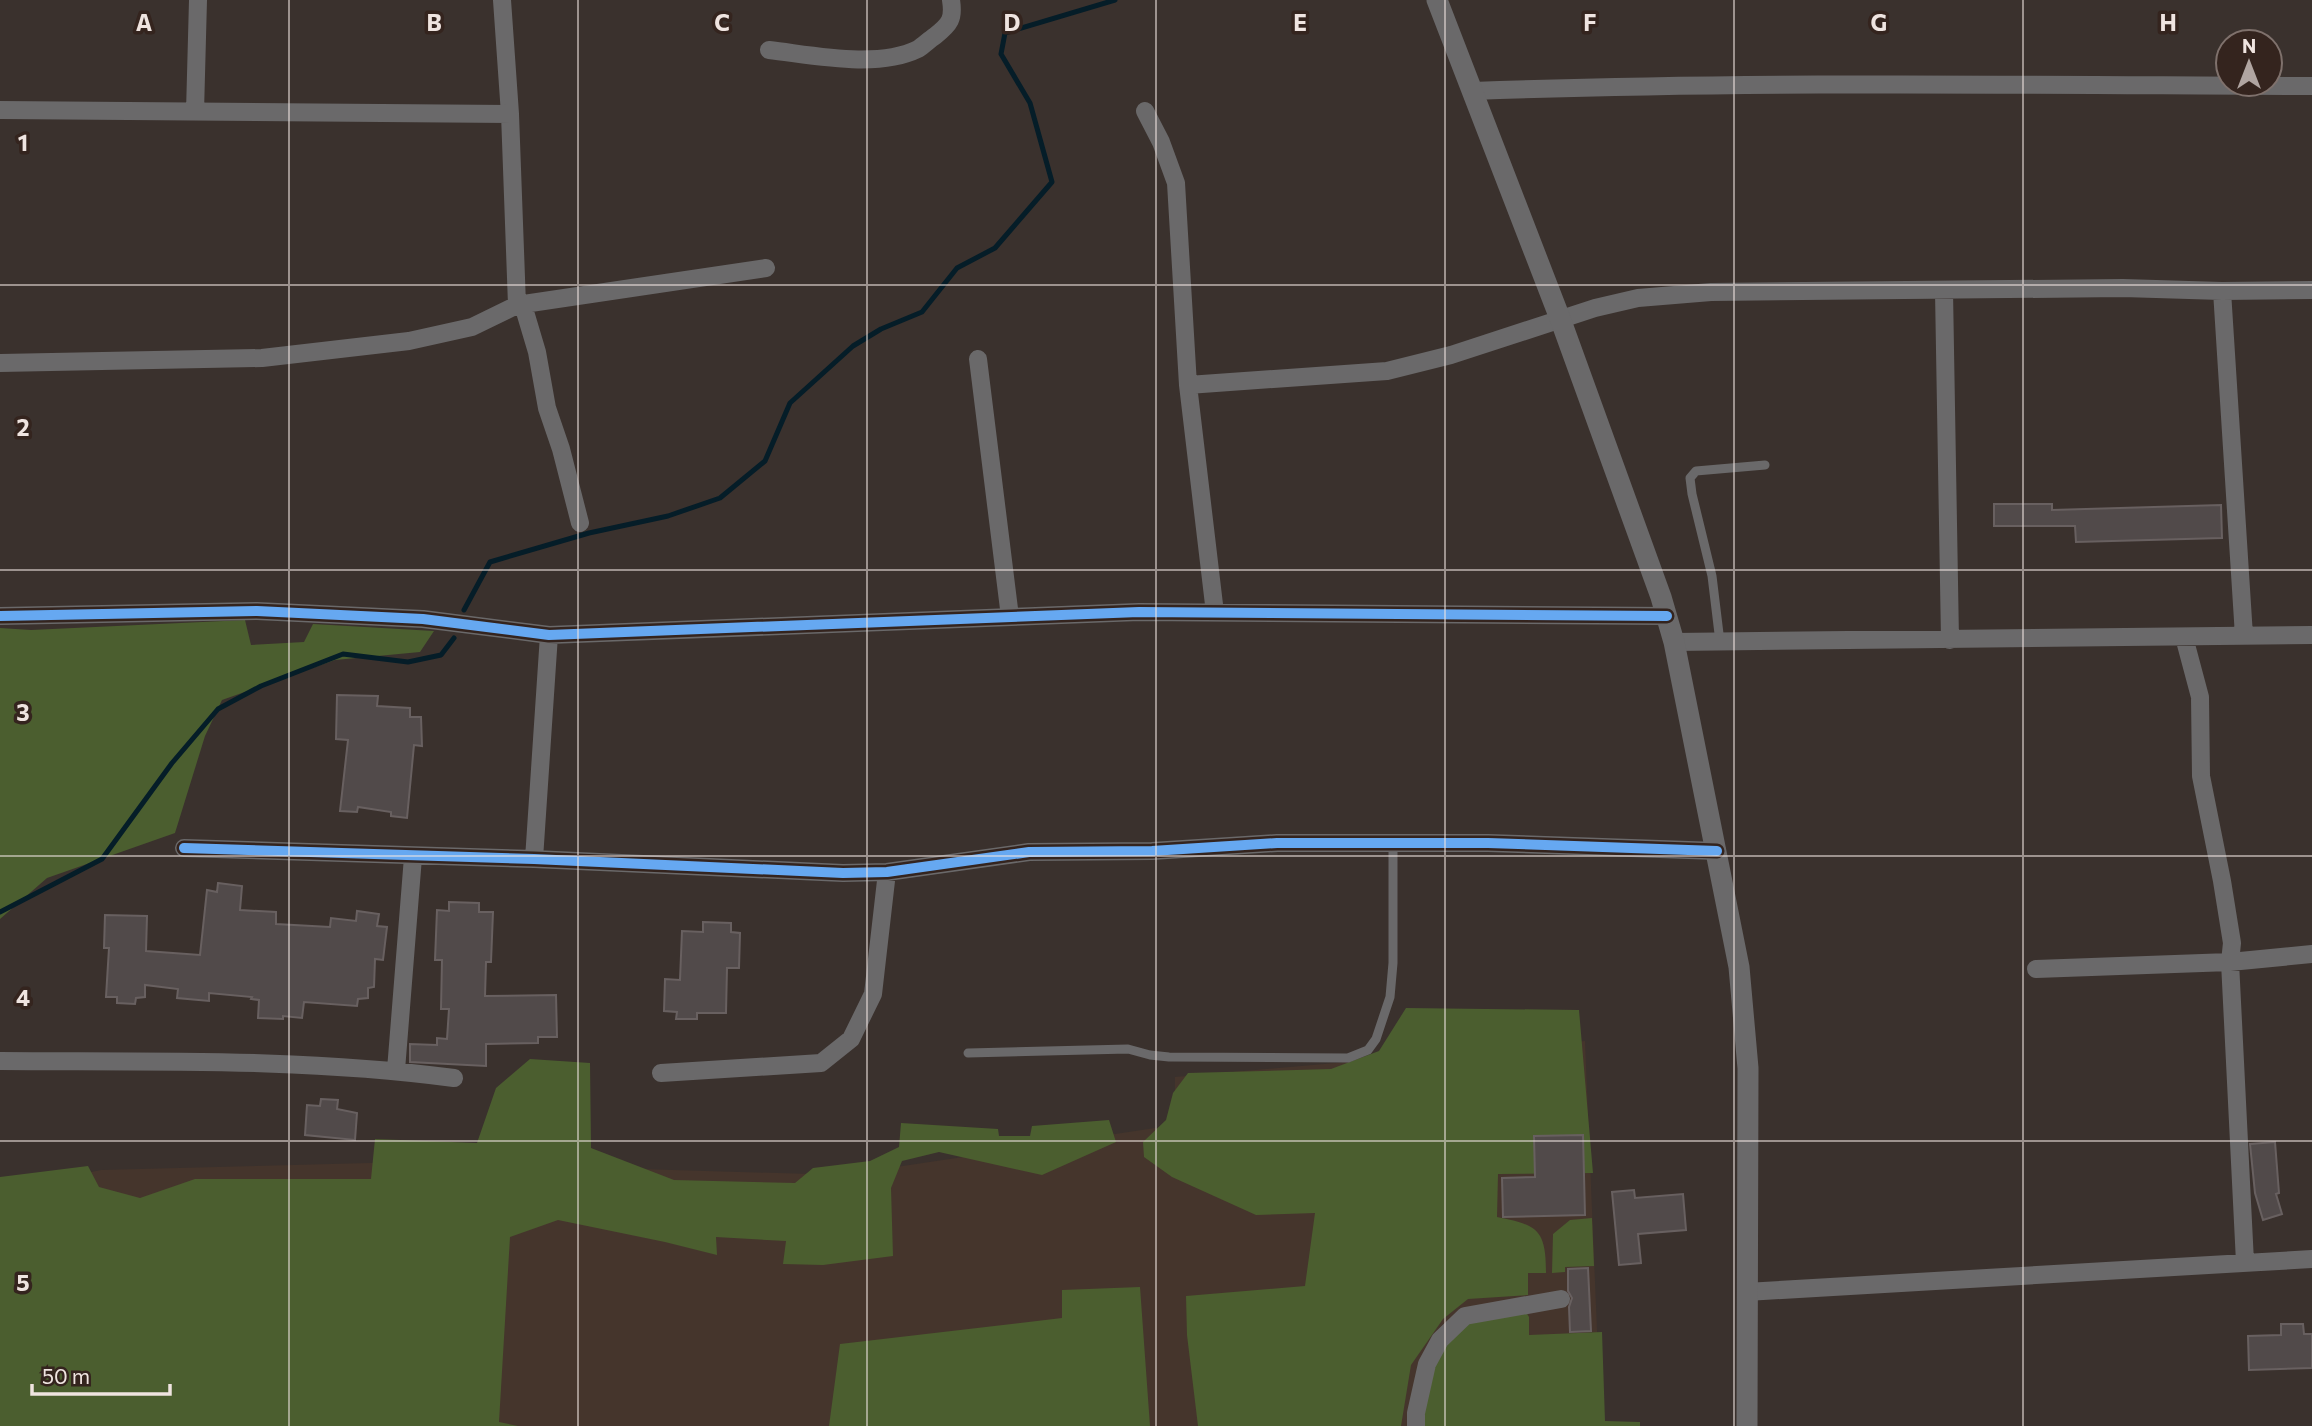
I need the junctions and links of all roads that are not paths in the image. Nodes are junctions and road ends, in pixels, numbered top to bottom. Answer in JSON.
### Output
{"nodes":[{"id":1,"x":198,"y":0,"type":"edge"},
{"id":2,"x":502,"y":0,"type":"edge"},
{"id":3,"x":951,"y":0,"type":"edge"},
{"id":4,"x":1437,"y":0,"type":"edge"},
{"id":5,"x":769,"y":50,"type":"dead end"},
{"id":6,"x":2312,"y":86,"type":"edge"},
{"id":7,"x":1473,"y":91,"type":"junction"},
{"id":8,"x":0,"y":110,"type":"edge"},
{"id":9,"x":1145,"y":111,"type":"dead end"},
{"id":10,"x":195,"y":112,"type":"junction"},
{"id":11,"x":510,"y":114,"type":"junction"},
{"id":12,"x":766,"y":268,"type":"dead end"},
{"id":13,"x":2312,"y":290,"type":"edge"},
{"id":14,"x":1944,"y":291,"type":"junction"},
{"id":15,"x":2222,"y":291,"type":"junction"},
{"id":16,"x":520,"y":305,"type":"junction"},
{"id":17,"x":1561,"y":321,"type":"junction"},
{"id":18,"x":978,"y":359,"type":"dead end"},
{"id":19,"x":0,"y":363,"type":"edge"},
{"id":20,"x":1188,"y":385,"type":"junction"},
{"id":21,"x":1765,"y":465,"type":"dead end"},
{"id":22,"x":580,"y":523,"type":"dead end"},
{"id":23,"x":1215,"y":613,"type":"junction"},
{"id":24,"x":0,"y":616,"type":"edge"},
{"id":25,"x":1667,"y":616,"type":"junction"},
{"id":26,"x":1010,"y":617,"type":"junction"},
{"id":27,"x":549,"y":635,"type":"junction"},
{"id":28,"x":2312,"y":635,"type":"edge"},
{"id":29,"x":2244,"y":636,"type":"junction"},
{"id":30,"x":2183,"y":637,"type":"junction"},
{"id":31,"x":1950,"y":640,"type":"junction"},
{"id":32,"x":1674,"y":642,"type":"junction"},
{"id":33,"x":1720,"y":642,"type":"junction"},
{"id":34,"x":1393,"y":843,"type":"junction"},
{"id":35,"x":184,"y":848,"type":"dead end"},
{"id":36,"x":1717,"y":851,"type":"junction"},
{"id":37,"x":413,"y":857,"type":"junction"},
{"id":38,"x":534,"y":859,"type":"junction"},
{"id":39,"x":887,"y":872,"type":"junction"},
{"id":40,"x":2312,"y":954,"type":"edge"},
{"id":41,"x":2230,"y":962,"type":"junction"},
{"id":42,"x":2036,"y":969,"type":"dead end"},
{"id":43,"x":968,"y":1053,"type":"dead end"},
{"id":44,"x":0,"y":1061,"type":"edge"},
{"id":45,"x":396,"y":1070,"type":"junction"},
{"id":46,"x":661,"y":1073,"type":"dead end"},
{"id":47,"x":454,"y":1078,"type":"dead end"},
{"id":48,"x":2312,"y":1259,"type":"edge"},
{"id":49,"x":2245,"y":1262,"type":"junction"},
{"id":50,"x":1746,"y":1292,"type":"junction"},
{"id":51,"x":1561,"y":1299,"type":"dead end"},
{"id":52,"x":1416,"y":1426,"type":"edge"},
{"id":53,"x":1747,"y":1426,"type":"edge"}],
"edges":[{"from":1,"to":10,"type":"street"},
{"from":2,"to":11,"type":"street"},
{"from":3,"to":5,"type":"street"},
{"from":4,"to":7,"type":"street"},
{"from":6,"to":7,"type":"street"},
{"from":7,"to":17,"type":"street"},
{"from":8,"to":10,"type":"street"},
{"from":9,"to":20,"type":"street"},
{"from":10,"to":11,"type":"street"},
{"from":11,"to":16,"type":"street"},
{"from":12,"to":16,"type":"street"},
{"from":13,"to":15,"type":"street"},
{"from":14,"to":15,"type":"street"},
{"from":14,"to":17,"type":"street"},
{"from":14,"to":31,"type":"street"},
{"from":15,"to":29,"type":"street"},
{"from":16,"to":19,"type":"street"},
{"from":16,"to":22,"type":"street"},
{"from":17,"to":20,"type":"street"},
{"from":17,"to":25,"type":"street"},
{"from":18,"to":26,"type":"street"},
{"from":20,"to":23,"type":"street"},
{"from":21,"to":33,"type":"lane"},
{"from":23,"to":25,"type":"street"},
{"from":23,"to":26,"type":"street"},
{"from":24,"to":27,"type":"street"},
{"from":25,"to":32,"type":"street"},
{"from":26,"to":27,"type":"street"},
{"from":27,"to":38,"type":"street"},
{"from":28,"to":29,"type":"street"},
{"from":29,"to":30,"type":"street"},
{"from":30,"to":31,"type":"street"},
{"from":30,"to":41,"type":"street"},
{"from":31,"to":33,"type":"street"},
{"from":32,"to":33,"type":"street"},
{"from":32,"to":36,"type":"street"},
{"from":34,"to":36,"type":"street"},
{"from":34,"to":39,"type":"street"},
{"from":34,"to":43,"type":"lane"},
{"from":35,"to":37,"type":"street"},
{"from":36,"to":50,"type":"street"},
{"from":37,"to":38,"type":"street"},
{"from":37,"to":45,"type":"street"},
{"from":38,"to":39,"type":"street"},
{"from":39,"to":46,"type":"street"},
{"from":40,"to":41,"type":"street"},
{"from":41,"to":42,"type":"street"},
{"from":41,"to":49,"type":"street"},
{"from":44,"to":45,"type":"street"},
{"from":45,"to":47,"type":"street"},
{"from":48,"to":49,"type":"street"},
{"from":49,"to":50,"type":"street"},
{"from":50,"to":53,"type":"street"},
{"from":51,"to":52,"type":"street"}]}
